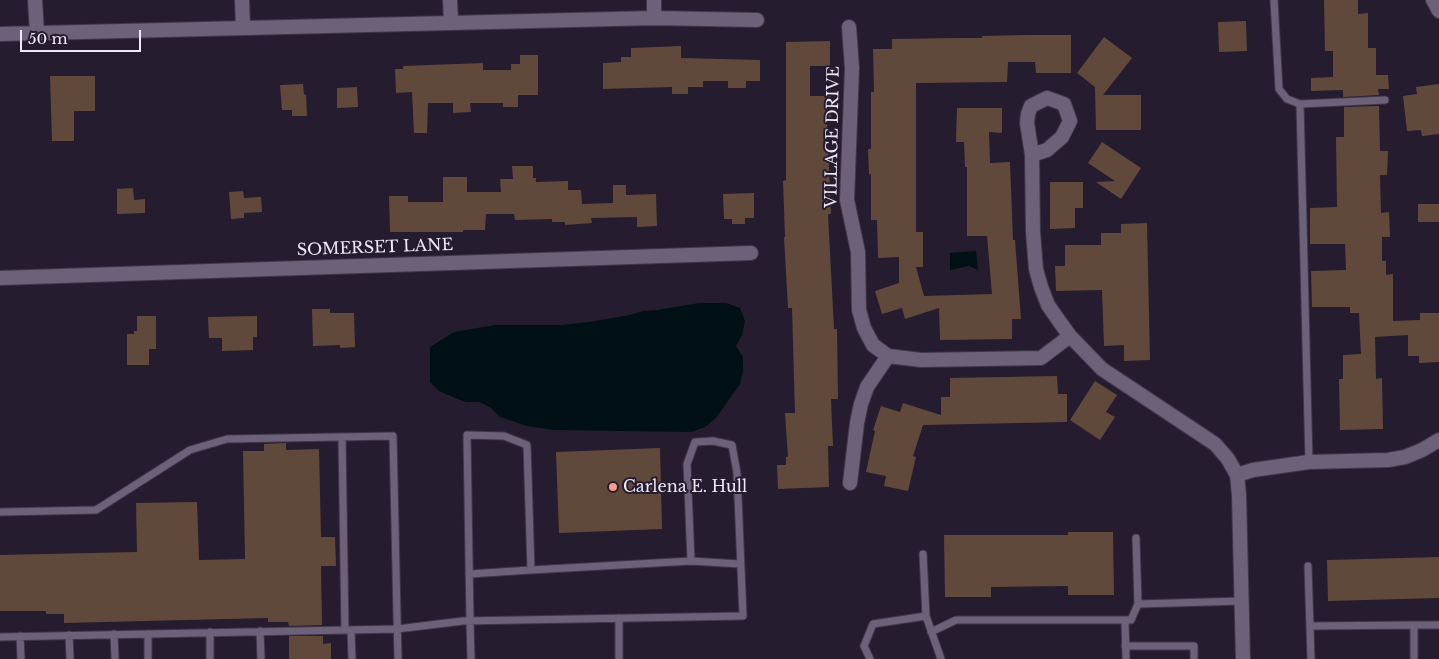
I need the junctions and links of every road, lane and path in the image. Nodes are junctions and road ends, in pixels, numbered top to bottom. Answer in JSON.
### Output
{"nodes":[{"id":1,"x":35,"y":0,"type":"edge"},
{"id":2,"x":242,"y":0,"type":"edge"},
{"id":3,"x":450,"y":0,"type":"edge"},
{"id":4,"x":654,"y":0,"type":"edge"},
{"id":5,"x":1274,"y":0,"type":"edge"},
{"id":6,"x":1433,"y":0,"type":"edge"},
{"id":7,"x":1439,"y":11,"type":"edge"},
{"id":8,"x":654,"y":18,"type":"junction"},
{"id":9,"x":757,"y":20,"type":"dead end"},
{"id":10,"x":451,"y":22,"type":"junction"},
{"id":11,"x":243,"y":28,"type":"junction"},
{"id":12,"x":849,"y":28,"type":"dead end"},
{"id":13,"x":36,"y":33,"type":"junction"},
{"id":14,"x":0,"y":34,"type":"edge"},
{"id":15,"x":1385,"y":100,"type":"dead end"},
{"id":16,"x":1300,"y":104,"type":"junction"},
{"id":17,"x":1032,"y":155,"type":"dead end"},
{"id":18,"x":751,"y":253,"type":"dead end"},
{"id":19,"x":0,"y":278,"type":"edge"},
{"id":20,"x":1070,"y":336,"type":"junction"},
{"id":21,"x":888,"y":356,"type":"junction"},
{"id":22,"x":342,"y":437,"type":"junction"},
{"id":23,"x":1439,"y":440,"type":"edge"},
{"id":24,"x":1309,"y":462,"type":"junction"},
{"id":25,"x":1237,"y":474,"type":"junction"},
{"id":26,"x":850,"y":483,"type":"dead end"},
{"id":27,"x":0,"y":512,"type":"edge"},
{"id":28,"x":1136,"y":538,"type":"dead end"},
{"id":29,"x":923,"y":554,"type":"dead end"},
{"id":30,"x":691,"y":561,"type":"junction"},
{"id":31,"x":740,"y":564,"type":"junction"},
{"id":32,"x":1308,"y":566,"type":"dead end"},
{"id":33,"x":531,"y":570,"type":"junction"},
{"id":34,"x":469,"y":574,"type":"junction"},
{"id":35,"x":1242,"y":601,"type":"junction"},
{"id":36,"x":1138,"y":604,"type":"junction"},
{"id":37,"x":926,"y":616,"type":"junction"},
{"id":38,"x":619,"y":618,"type":"junction"},
{"id":39,"x":1125,"y":620,"type":"junction"},
{"id":40,"x":470,"y":621,"type":"junction"},
{"id":41,"x":1439,"y":625,"type":"edge"},
{"id":42,"x":1310,"y":626,"type":"junction"},
{"id":43,"x":1414,"y":626,"type":"junction"},
{"id":44,"x":397,"y":629,"type":"junction"},
{"id":45,"x":348,"y":630,"type":"junction"},
{"id":46,"x":260,"y":631,"type":"junction"},
{"id":47,"x":210,"y":632,"type":"junction"},
{"id":48,"x":931,"y":632,"type":"junction"},
{"id":49,"x":114,"y":634,"type":"junction"},
{"id":50,"x":148,"y":634,"type":"junction"},
{"id":51,"x":69,"y":635,"type":"junction"},
{"id":52,"x":20,"y":636,"type":"junction"},
{"id":53,"x":0,"y":637,"type":"edge"},
{"id":54,"x":1125,"y":646,"type":"junction"},
{"id":55,"x":21,"y":659,"type":"edge"},
{"id":56,"x":70,"y":659,"type":"edge"},
{"id":57,"x":115,"y":659,"type":"edge"},
{"id":58,"x":148,"y":659,"type":"edge"},
{"id":59,"x":210,"y":659,"type":"edge"},
{"id":60,"x":261,"y":659,"type":"edge"},
{"id":61,"x":352,"y":659,"type":"edge"},
{"id":62,"x":398,"y":659,"type":"edge"},
{"id":63,"x":471,"y":659,"type":"edge"},
{"id":64,"x":619,"y":659,"type":"edge"},
{"id":65,"x":870,"y":659,"type":"edge"},
{"id":66,"x":941,"y":659,"type":"edge"},
{"id":67,"x":1126,"y":659,"type":"edge"},
{"id":68,"x":1194,"y":659,"type":"edge"},
{"id":69,"x":1243,"y":659,"type":"edge"},
{"id":70,"x":1311,"y":659,"type":"edge"},
{"id":71,"x":1414,"y":659,"type":"edge"}],
"edges":[{"from":1,"to":13,"type":"street"},
{"from":2,"to":11,"type":"street"},
{"from":3,"to":10,"type":"street"},
{"from":4,"to":8,"type":"street"},
{"from":5,"to":16,"type":"lane"},
{"from":6,"to":7,"type":"street"},
{"from":8,"to":9,"type":"street"},
{"from":8,"to":10,"type":"street"},
{"from":10,"to":11,"type":"street"},
{"from":11,"to":13,"type":"street"},
{"from":12,"to":21,"type":"street","name":"VILLAGE DRIVE"},
{"from":13,"to":14,"type":"street"},
{"from":15,"to":16,"type":"lane"},
{"from":16,"to":24,"type":"lane"},
{"from":17,"to":20,"type":"street"},
{"from":18,"to":19,"type":"street","name":"SOMERSET LANE"},
{"from":20,"to":21,"type":"street"},
{"from":20,"to":25,"type":"street"},
{"from":21,"to":26,"type":"street"},
{"from":22,"to":27,"type":"lane"},
{"from":22,"to":44,"type":"lane"},
{"from":22,"to":45,"type":"lane"},
{"from":23,"to":24,"type":"street"},
{"from":24,"to":25,"type":"street"},
{"from":25,"to":35,"type":"street"},
{"from":28,"to":36,"type":"lane"},
{"from":29,"to":37,"type":"lane"},
{"from":30,"to":31,"type":"lane"},
{"from":30,"to":31,"type":"lane"},
{"from":30,"to":33,"type":"lane"},
{"from":31,"to":38,"type":"lane"},
{"from":32,"to":42,"type":"lane"},
{"from":33,"to":34,"type":"lane"},
{"from":33,"to":34,"type":"lane"},
{"from":34,"to":40,"type":"lane"},
{"from":35,"to":36,"type":"lane"},
{"from":35,"to":69,"type":"street"},
{"from":36,"to":39,"type":"lane"},
{"from":37,"to":48,"type":"lane"},
{"from":37,"to":65,"type":"lane"},
{"from":38,"to":40,"type":"lane"},
{"from":38,"to":64,"type":"lane"},
{"from":39,"to":48,"type":"lane"},
{"from":39,"to":54,"type":"lane"},
{"from":40,"to":44,"type":"lane"},
{"from":40,"to":63,"type":"lane"},
{"from":41,"to":43,"type":"lane"},
{"from":42,"to":43,"type":"lane"},
{"from":42,"to":70,"type":"lane"},
{"from":43,"to":71,"type":"lane"},
{"from":44,"to":45,"type":"lane"},
{"from":44,"to":62,"type":"lane"},
{"from":45,"to":46,"type":"lane"},
{"from":45,"to":61,"type":"lane"},
{"from":46,"to":47,"type":"lane"},
{"from":46,"to":60,"type":"lane"},
{"from":47,"to":50,"type":"lane"},
{"from":47,"to":59,"type":"lane"},
{"from":48,"to":66,"type":"lane"},
{"from":49,"to":50,"type":"lane"},
{"from":49,"to":51,"type":"lane"},
{"from":49,"to":57,"type":"lane"},
{"from":50,"to":58,"type":"lane"},
{"from":51,"to":52,"type":"lane"},
{"from":51,"to":56,"type":"lane"},
{"from":52,"to":53,"type":"lane"},
{"from":52,"to":55,"type":"lane"},
{"from":54,"to":67,"type":"lane"},
{"from":54,"to":68,"type":"lane"}]}
